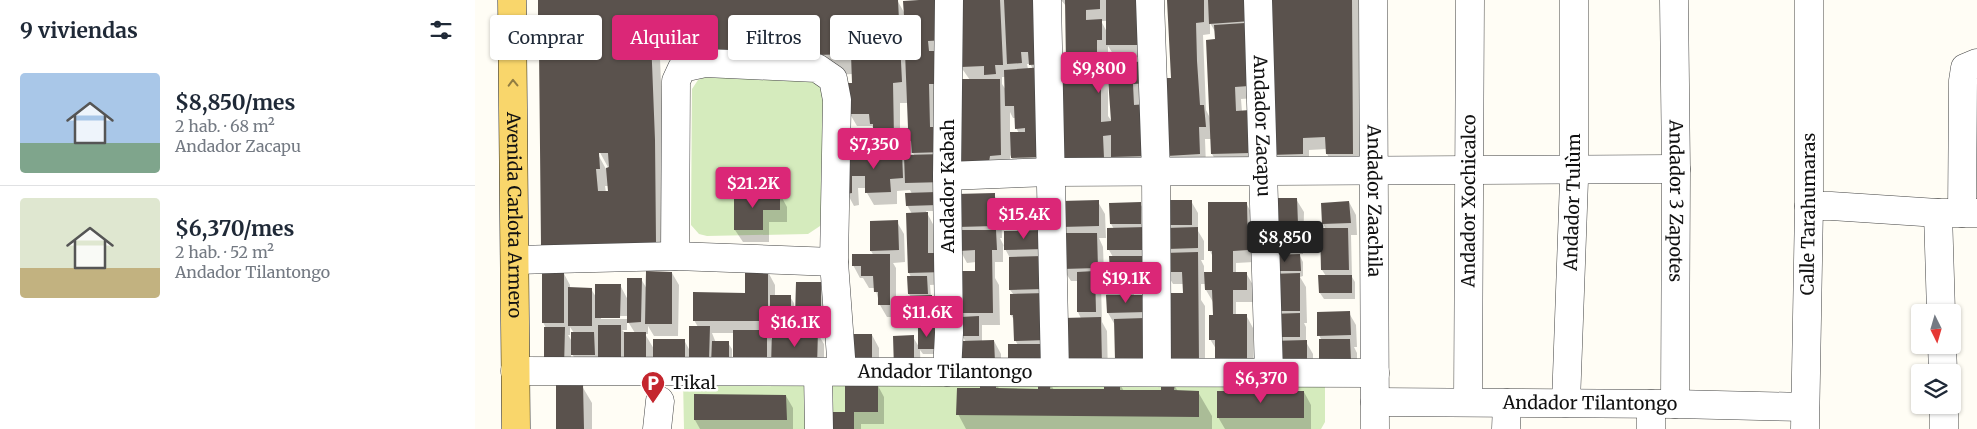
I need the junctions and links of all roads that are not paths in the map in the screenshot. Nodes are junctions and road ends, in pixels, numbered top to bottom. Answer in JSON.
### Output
{"nodes":[{"id":1,"x":512,"y":0,"type":"edge"},
{"id":2,"x":949,"y":0,"type":"edge"},
{"id":3,"x":1047,"y":0,"type":"edge"},
{"id":4,"x":1150,"y":0,"type":"edge"},
{"id":5,"x":1258,"y":0,"type":"edge"},
{"id":6,"x":1373,"y":0,"type":"edge"},
{"id":7,"x":1470,"y":0,"type":"edge"},
{"id":8,"x":1574,"y":0,"type":"edge"},
{"id":9,"x":1674,"y":0,"type":"edge"},
{"id":10,"x":1809,"y":0,"type":"edge"},
{"id":11,"x":1977,"y":63,"type":"edge"},
{"id":12,"x":1574,"y":169,"type":"junction"},
{"id":13,"x":1676,"y":169,"type":"junction"},
{"id":14,"x":1374,"y":170,"type":"junction"},
{"id":15,"x":1469,"y":170,"type":"junction"},
{"id":16,"x":1263,"y":171,"type":"junction"},
{"id":17,"x":1051,"y":172,"type":"junction"},
{"id":18,"x":1156,"y":172,"type":"junction"},
{"id":19,"x":947,"y":176,"type":"junction"},
{"id":20,"x":1809,"y":206,"type":"junction"},
{"id":21,"x":1959,"y":213,"type":"edge"},
{"id":22,"x":675,"y":256,"type":"junction"},
{"id":23,"x":515,"y":260,"type":"junction"},
{"id":24,"x":834,"y":262,"type":"junction"},
{"id":25,"x":1942,"y":304,"type":"edge"},
{"id":26,"x":515,"y":371,"type":"junction"},
{"id":27,"x":830,"y":371,"type":"junction"},
{"id":28,"x":947,"y":372,"type":"junction"},
{"id":29,"x":1055,"y":372,"type":"junction"},
{"id":30,"x":1157,"y":372,"type":"junction"},
{"id":31,"x":1269,"y":373,"type":"junction"},
{"id":32,"x":1375,"y":373,"type":"junction"},
{"id":33,"x":660,"y":400,"type":"dead end"},
{"id":34,"x":1468,"y":402,"type":"junction"},
{"id":35,"x":1566,"y":403,"type":"junction"},
{"id":36,"x":1659,"y":412,"type":"edge"},
{"id":37,"x":1943,"y":414,"type":"edge"},
{"id":38,"x":1375,"y":416,"type":"edge"},
{"id":39,"x":1506,"y":416,"type":"edge"},
{"id":40,"x":1805,"y":418,"type":"edge"},
{"id":41,"x":516,"y":429,"type":"edge"},
{"id":42,"x":657,"y":429,"type":"edge"},
{"id":43,"x":819,"y":429,"type":"edge"},
{"id":44,"x":1944,"y":429,"type":"edge"}],
"edges":[{"from":23,"to":1,"type":"main road","name":"Avenida Carlota Armero","one_way":true},
{"from":2,"to":19,"type":"street","name":"Andador Kabah"},
{"from":3,"to":17,"type":"street"},
{"from":4,"to":18,"type":"street"},
{"from":5,"to":16,"type":"street","name":"Andador Zacapu"},
{"from":6,"to":14,"type":"street","name":"Andador Zaachila"},
{"from":7,"to":15,"type":"street","name":"Andador Xochicalco"},
{"from":8,"to":12,"type":"street","name":"Andador Tulùm"},
{"from":9,"to":13,"type":"street","name":"Andador 3 Zapotes"},
{"from":10,"to":20,"type":"street","name":"Calle Tarahumaras"},
{"from":11,"to":21,"type":"street"},
{"from":12,"to":13,"type":"street"},
{"from":12,"to":15,"type":"street"},
{"from":12,"to":35,"type":"street","name":"Andador Tulùm"},
{"from":13,"to":36,"type":"street","name":"Andador 3 Zapotes"},
{"from":14,"to":15,"type":"street"},
{"from":14,"to":16,"type":"street"},
{"from":14,"to":32,"type":"street","name":"Andador Zaachila"},
{"from":15,"to":34,"type":"street","name":"Andador Xochicalco"},
{"from":16,"to":18,"type":"street"},
{"from":16,"to":31,"type":"street","name":"Andador Zacapu"},
{"from":17,"to":18,"type":"street"},
{"from":17,"to":19,"type":"street"},
{"from":17,"to":29,"type":"street"},
{"from":18,"to":30,"type":"street"},
{"from":19,"to":28,"type":"street","name":"Andador Kabah"},
{"from":20,"to":21,"type":"street"},
{"from":20,"to":40,"type":"street","name":"Calle Tarahumaras"},
{"from":21,"to":25,"type":"street"},
{"from":22,"to":23,"type":"street"},
{"from":22,"to":24,"type":"street"},
{"from":22,"to":24,"type":"street"},
{"from":23,"to":26,"type":"main road","name":"Avenida Carlota Armero"},
{"from":24,"to":27,"type":"street"},
{"from":26,"to":27,"type":"street","name":"Andador Tilantongo"},
{"from":26,"to":41,"type":"main road","name":"Avenida Carlota Armero"},
{"from":27,"to":28,"type":"street","name":"Andador Tilantongo"},
{"from":27,"to":43,"type":"street"},
{"from":28,"to":29,"type":"street","name":"Andador Tilantongo"},
{"from":29,"to":30,"type":"street","name":"Andador Tilantongo"},
{"from":30,"to":31,"type":"street","name":"Andador Tilantongo"},
{"from":31,"to":32,"type":"street","name":"Andador Tilantongo"},
{"from":32,"to":38,"type":"street","name":"Andador Zaachila"},
{"from":33,"to":42,"type":"street"},
{"from":34,"to":38,"type":"street","name":"Andador Tilantongo"},
{"from":34,"to":39,"type":"street","name":"Andador Tilantongo"},
{"from":35,"to":36,"type":"street","name":"Andador Tilantongo"},
{"from":35,"to":39,"type":"street","name":"Andador Tilantongo"},
{"from":36,"to":40,"type":"street","name":"Andador Tilantongo"},
{"from":37,"to":44,"type":"street"}]}
